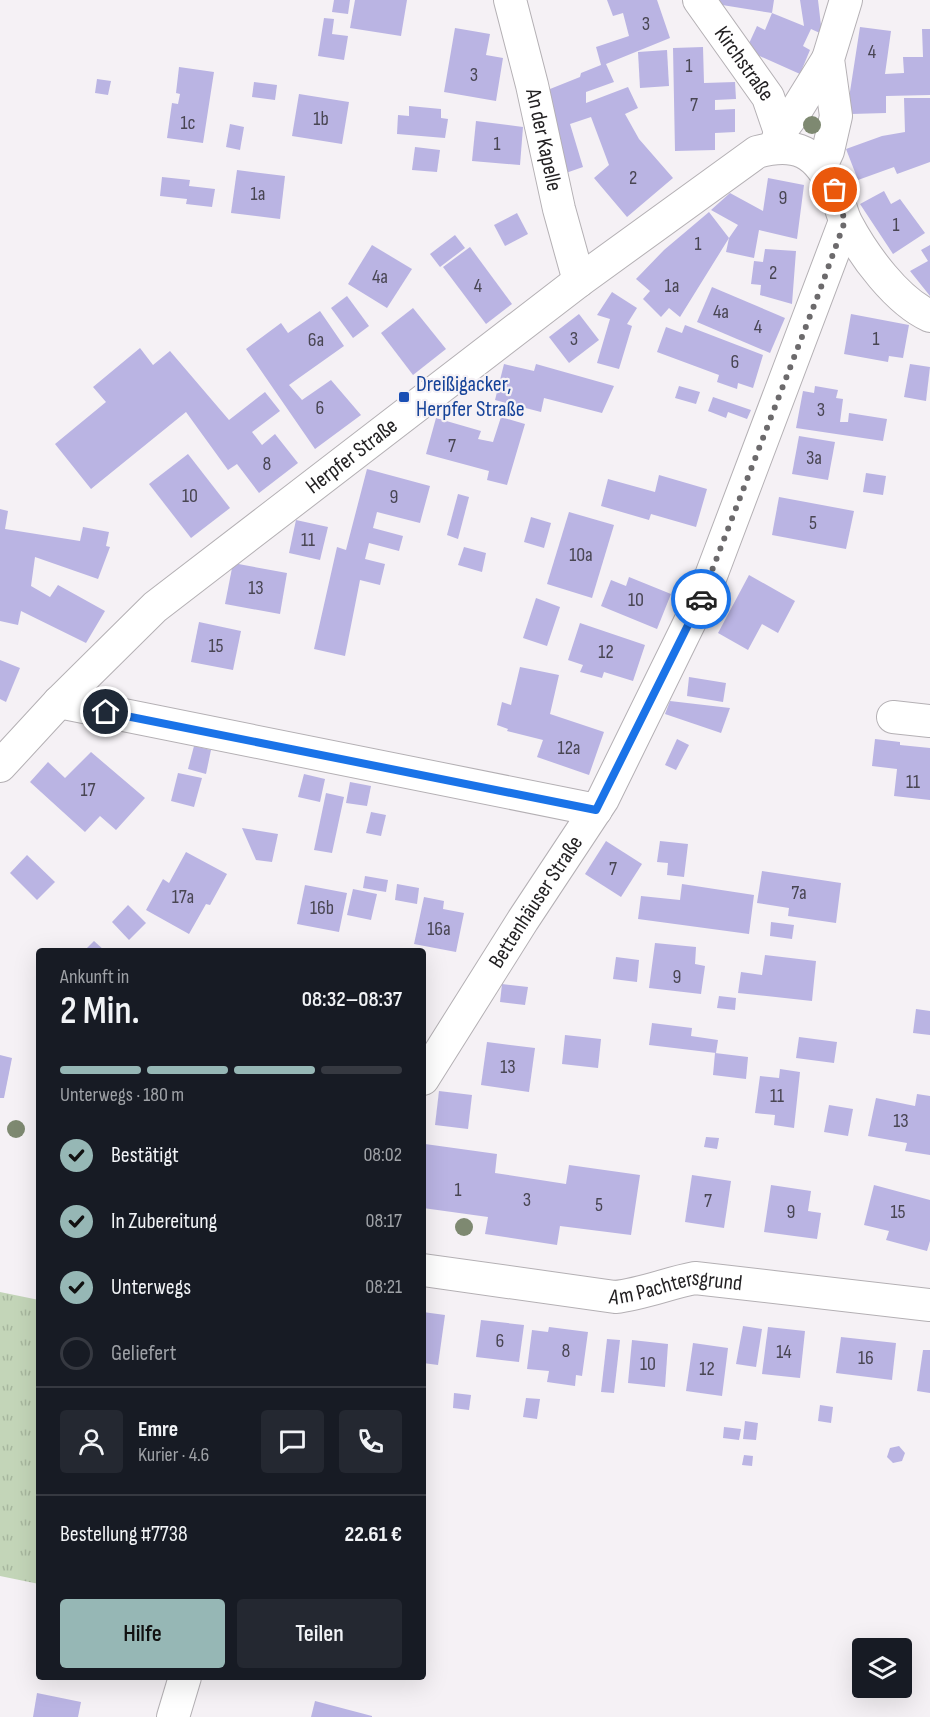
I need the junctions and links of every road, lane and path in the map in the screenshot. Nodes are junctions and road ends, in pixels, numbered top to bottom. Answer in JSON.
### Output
{"nodes":[{"id":1,"x":510,"y":0,"type":"edge"},
{"id":2,"x":699,"y":0,"type":"edge"},
{"id":3,"x":846,"y":0,"type":"edge"},
{"id":4,"x":828,"y":59,"type":"junction"},
{"id":5,"x":771,"y":144,"type":"junction"},
{"id":6,"x":821,"y":166,"type":"junction"},
{"id":7,"x":845,"y":221,"type":"junction"},
{"id":8,"x":579,"y":281,"type":"junction"},
{"id":9,"x":930,"y":316,"type":"edge"},
{"id":10,"x":59,"y":702,"type":"junction"},
{"id":11,"x":893,"y":717,"type":"dead end"},
{"id":12,"x":930,"y":721,"type":"edge"},
{"id":13,"x":0,"y":766,"type":"edge"},
{"id":14,"x":596,"y":810,"type":"junction"},
{"id":15,"x":426,"y":1074,"type":"edge"},
{"id":16,"x":426,"y":1270,"type":"edge"},
{"id":17,"x":930,"y":1305,"type":"edge"},
{"id":18,"x":185,"y":1680,"type":"edge"},
{"id":19,"x":173,"y":1717,"type":"edge"}],
"edges":[{"from":1,"to":8,"type":"street","name":"An der Kapelle"},
{"from":2,"to":5,"type":"street","name":"Kirchstraße"},
{"from":3,"to":4,"type":"street"},
{"from":4,"to":5,"type":"street","name":"Herpfer Straße"},
{"from":4,"to":6,"type":"street"},
{"from":5,"to":6,"type":"street"},
{"from":5,"to":8,"type":"street","name":"Herpfer Straße"},
{"from":6,"to":7,"type":"street"},
{"from":7,"to":9,"type":"street"},
{"from":7,"to":14,"type":"street","name":"Bettenhäuser Straße"},
{"from":8,"to":10,"type":"street","name":"Herpfer Straße"},
{"from":10,"to":13,"type":"street","name":"Herpfer Straße"},
{"from":10,"to":14,"type":"street"},
{"from":11,"to":12,"type":"street"},
{"from":14,"to":15,"type":"street","name":"Bettenhäuser Straße"},
{"from":16,"to":17,"type":"street","name":"Am Pachtersgrund"},
{"from":18,"to":19,"type":"street"}]}
